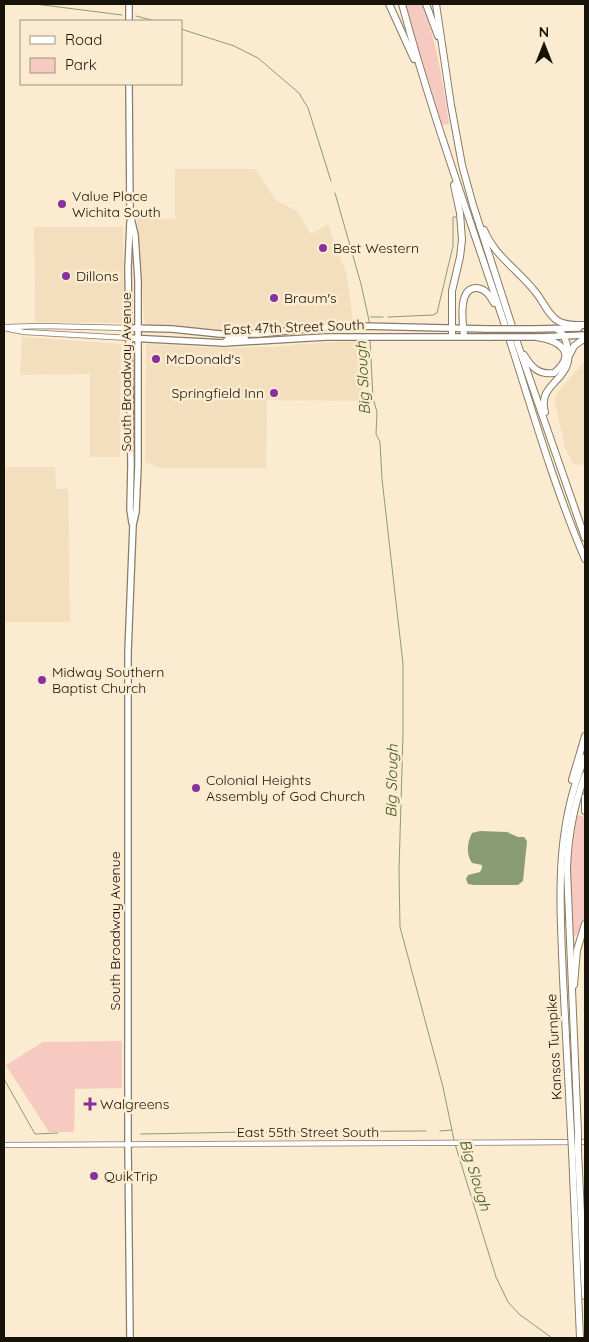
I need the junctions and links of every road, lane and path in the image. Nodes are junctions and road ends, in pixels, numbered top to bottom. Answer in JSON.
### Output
{"nodes":[{"id":1,"x":129,"y":4,"type":"edge"},
{"id":2,"x":389,"y":4,"type":"edge"},
{"id":3,"x":402,"y":4,"type":"edge"},
{"id":4,"x":426,"y":4,"type":"edge"},
{"id":5,"x":436,"y":4,"type":"edge"},
{"id":6,"x":129,"y":20,"type":"edge"},
{"id":7,"x":442,"y":51,"type":"junction"},
{"id":8,"x":129,"y":85,"type":"edge"},
{"id":9,"x":428,"y":93,"type":"junction"},
{"id":10,"x":438,"y":124,"type":"junction"},
{"id":11,"x":473,"y":205,"type":"junction"},
{"id":12,"x":131,"y":218,"type":"junction"},
{"id":13,"x":499,"y":310,"type":"junction"},
{"id":14,"x":585,"y":326,"type":"edge"},
{"id":15,"x":452,"y":327,"type":"junction"},
{"id":16,"x":464,"y":327,"type":"junction"},
{"id":17,"x":4,"y":328,"type":"edge"},
{"id":18,"x":130,"y":328,"type":"junction"},
{"id":19,"x":138,"y":328,"type":"junction"},
{"id":20,"x":557,"y":329,"type":"junction"},
{"id":21,"x":220,"y":334,"type":"junction"},
{"id":22,"x":258,"y":334,"type":"junction"},
{"id":23,"x":452,"y":336,"type":"junction"},
{"id":24,"x":464,"y":336,"type":"junction"},
{"id":25,"x":564,"y":336,"type":"junction"},
{"id":26,"x":585,"y":336,"type":"edge"},
{"id":27,"x":536,"y":337,"type":"junction"},
{"id":28,"x":129,"y":338,"type":"junction"},
{"id":29,"x":138,"y":339,"type":"junction"},
{"id":30,"x":184,"y":340,"type":"junction"},
{"id":31,"x":224,"y":343,"type":"junction"},
{"id":32,"x":518,"y":344,"type":"junction"},
{"id":33,"x":570,"y":354,"type":"junction"},
{"id":34,"x":556,"y":454,"type":"junction"},
{"id":35,"x":132,"y":525,"type":"junction"},
{"id":36,"x":585,"y":535,"type":"edge"},
{"id":37,"x":582,"y":550,"type":"junction"},
{"id":38,"x":585,"y":559,"type":"edge"},
{"id":39,"x":585,"y":564,"type":"edge"},
{"id":40,"x":585,"y":736,"type":"edge"},
{"id":41,"x":585,"y":757,"type":"edge"},
{"id":42,"x":585,"y":775,"type":"edge"},
{"id":43,"x":585,"y":797,"type":"edge"},
{"id":44,"x":585,"y":811,"type":"edge"},
{"id":45,"x":566,"y":819,"type":"junction"},
{"id":46,"x":585,"y":924,"type":"edge"},
{"id":47,"x":572,"y":1024,"type":"junction"},
{"id":48,"x":574,"y":1133,"type":"junction"},
{"id":49,"x":585,"y":1142,"type":"edge"},
{"id":50,"x":4,"y":1145,"type":"edge"},
{"id":51,"x":128,"y":1145,"type":"junction"},
{"id":52,"x":575,"y":1151,"type":"junction"},
{"id":53,"x":585,"y":1296,"type":"edge"},
{"id":54,"x":130,"y":1338,"type":"edge"},
{"id":55,"x":580,"y":1338,"type":"edge"}],
"edges":[{"from":1,"to":6,"type":"main road"},
{"from":2,"to":9,"type":"highway"},
{"from":3,"to":9,"type":"highway"},
{"from":4,"to":7,"type":"highway"},
{"from":5,"to":7,"type":"highway"},
{"from":7,"to":11,"type":"highway"},
{"from":8,"to":12,"type":"main road","name":"South Broadway Avenue"},
{"from":9,"to":10,"type":"highway"},
{"from":10,"to":13,"type":"highway"},
{"from":10,"to":15,"type":"highway"},
{"from":11,"to":14,"type":"highway"},
{"from":11,"to":32,"type":"highway"},
{"from":12,"to":18,"type":"main road","name":"South Broadway Avenue"},
{"from":12,"to":19,"type":"main road","name":"South Broadway Avenue"},
{"from":13,"to":16,"type":"highway"},
{"from":13,"to":37,"type":"highway"},
{"from":14,"to":20,"type":"main road","name":"East 47th Street South"},
{"from":15,"to":16,"type":"main road","name":"East 47th Street South"},
{"from":15,"to":22,"type":"main road","name":"East 47th Street South"},
{"from":15,"to":23,"type":"highway"},
{"from":16,"to":20,"type":"main road","name":"East 47th Street South","bridge":true},
{"from":16,"to":24,"type":"highway"},
{"from":17,"to":18,"type":"street","name":"East 47th Street South"},
{"from":17,"to":28,"type":"street","name":"East 47th Street South"},
{"from":18,"to":19,"type":"main road","name":"East 47th Street South"},
{"from":18,"to":28,"type":"main road","name":"South Broadway Avenue"},
{"from":19,"to":21,"type":"main road","name":"East 47th Street South"},
{"from":19,"to":29,"type":"main road","name":"South Broadway Avenue"},
{"from":20,"to":25,"type":"highway"},
{"from":21,"to":22,"type":"main road","name":"East 47th Street South"},
{"from":21,"to":30,"type":"main road"},
{"from":22,"to":31,"type":"main road"},
{"from":23,"to":24,"type":"main road","name":"East 47th Street South"},
{"from":23,"to":31,"type":"main road","name":"East 47th Street South"},
{"from":24,"to":27,"type":"main road","name":"East 47th Street South","bridge":true},
{"from":25,"to":26,"type":"main road","name":"East 47th Street South"},
{"from":25,"to":27,"type":"main road","name":"East 47th Street South"},
{"from":25,"to":33,"type":"highway"},
{"from":26,"to":33,"type":"highway"},
{"from":27,"to":32,"type":"highway"},
{"from":28,"to":29,"type":"main road","name":"East 47th Street South"},
{"from":28,"to":35,"type":"main road","name":"South Broadway Avenue"},
{"from":29,"to":30,"type":"main road","name":"East 47th Street South"},
{"from":29,"to":35,"type":"main road","name":"South Broadway Avenue"},
{"from":30,"to":31,"type":"main road","name":"East 47th Street South"},
{"from":32,"to":34,"type":"highway"},
{"from":33,"to":34,"type":"highway"},
{"from":34,"to":36,"type":"highway"},
{"from":35,"to":51,"type":"main road","name":"South Broadway Avenue"},
{"from":37,"to":38,"type":"highway"},
{"from":37,"to":39,"type":"highway"},
{"from":40,"to":45,"type":"highway"},
{"from":41,"to":45,"type":"highway","name":"Kansas Turnpike"},
{"from":42,"to":47,"type":"highway","name":"Kansas Turnpike"},
{"from":43,"to":44,"type":"highway"},
{"from":45,"to":48,"type":"highway","name":"Kansas Turnpike"},
{"from":46,"to":47,"type":"highway"},
{"from":47,"to":48,"type":"highway","name":"Kansas Turnpike"},
{"from":48,"to":52,"type":"highway","name":"Kansas Turnpike","bridge":true},
{"from":49,"to":51,"type":"street","name":"East 55th Street South"},
{"from":50,"to":51,"type":"street","name":"East 55th Street South"},
{"from":51,"to":54,"type":"main road","name":"South Broadway Avenue"},
{"from":52,"to":53,"type":"highway","name":"Kansas Turnpike"},
{"from":52,"to":55,"type":"highway","name":"Kansas Turnpike"}]}
